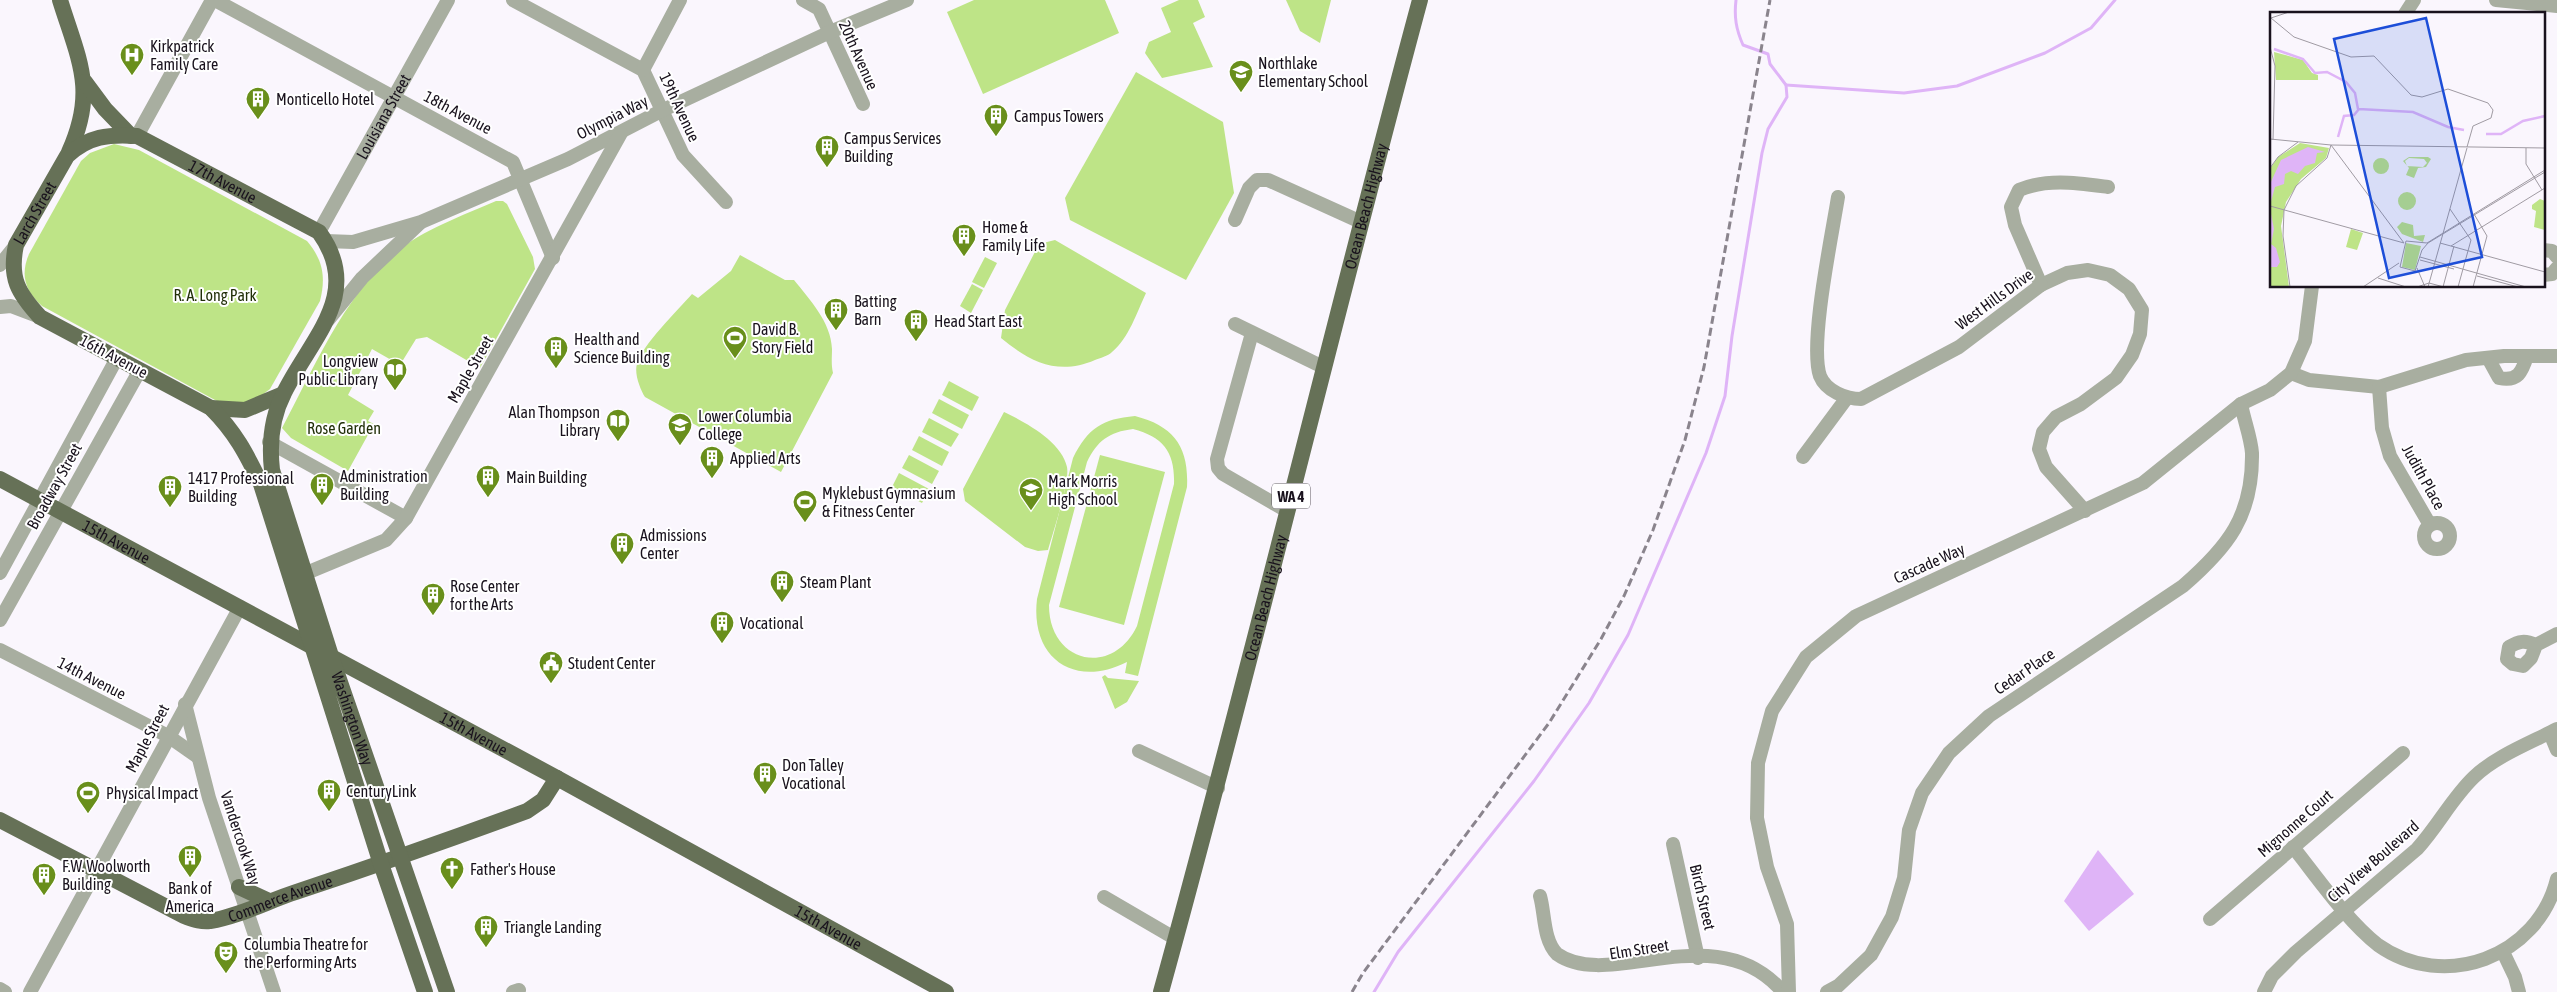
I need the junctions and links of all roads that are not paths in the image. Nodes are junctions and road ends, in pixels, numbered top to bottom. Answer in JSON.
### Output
{"nodes":[{"id":1,"x":60,"y":0,"type":"edge"},
{"id":2,"x":213,"y":0,"type":"edge"},
{"id":3,"x":448,"y":0,"type":"edge"},
{"id":4,"x":513,"y":0,"type":"edge"},
{"id":5,"x":680,"y":0,"type":"edge"},
{"id":6,"x":803,"y":0,"type":"edge"},
{"id":7,"x":907,"y":0,"type":"edge"},
{"id":8,"x":1420,"y":0,"type":"edge"},
{"id":9,"x":2414,"y":0,"type":"edge"},
{"id":10,"x":2496,"y":0,"type":"edge"},
{"id":11,"x":2557,"y":6,"type":"edge"},
{"id":12,"x":2406,"y":12,"type":"edge"},
{"id":13,"x":830,"y":32,"type":"junction"},
{"id":14,"x":643,"y":70,"type":"junction"},
{"id":15,"x":85,"y":82,"type":"junction"},
{"id":16,"x":395,"y":98,"type":"junction"},
{"id":17,"x":863,"y":104,"type":"dead end"},
{"id":18,"x":661,"y":111,"type":"junction"},
{"id":19,"x":621,"y":133,"type":"junction"},
{"id":20,"x":134,"y":136,"type":"junction"},
{"id":21,"x":89,"y":140,"type":"joint"},
{"id":22,"x":67,"y":156,"type":"junction"},
{"id":23,"x":520,"y":180,"type":"junction"},
{"id":24,"x":2108,"y":187,"type":"dead end"},
{"id":25,"x":1838,"y":197,"type":"dead end"},
{"id":26,"x":726,"y":202,"type":"dead end"},
{"id":27,"x":1235,"y":220,"type":"dead end"},
{"id":28,"x":421,"y":222,"type":"junction"},
{"id":29,"x":1361,"y":222,"type":"junction"},
{"id":30,"x":322,"y":237,"type":"junction"},
{"id":31,"x":16,"y":245,"type":"junction"},
{"id":32,"x":2544,"y":250,"type":"edge"},
{"id":33,"x":2557,"y":257,"type":"edge"},
{"id":34,"x":553,"y":258,"type":"junction"},
{"id":35,"x":0,"y":265,"type":"edge"},
{"id":36,"x":2557,"y":268,"type":"edge"},
{"id":37,"x":2544,"y":275,"type":"edge"},
{"id":38,"x":2041,"y":285,"type":"junction"},
{"id":39,"x":2312,"y":288,"type":"edge"},
{"id":40,"x":23,"y":298,"type":"joint"},
{"id":41,"x":0,"y":307,"type":"edge"},
{"id":42,"x":40,"y":317,"type":"junction"},
{"id":43,"x":328,"y":320,"type":"junction"},
{"id":44,"x":1235,"y":324,"type":"dead end"},
{"id":45,"x":1252,"y":333,"type":"junction"},
{"id":46,"x":2526,"y":356,"type":"junction"},
{"id":47,"x":2557,"y":356,"type":"edge"},
{"id":48,"x":117,"y":358,"type":"junction"},
{"id":49,"x":2488,"y":358,"type":"junction"},
{"id":50,"x":1324,"y":368,"type":"junction"},
{"id":51,"x":140,"y":370,"type":"junction"},
{"id":52,"x":2291,"y":373,"type":"junction"},
{"id":53,"x":2379,"y":387,"type":"junction"},
{"id":54,"x":283,"y":394,"type":"junction"},
{"id":55,"x":1846,"y":399,"type":"junction"},
{"id":56,"x":2241,"y":404,"type":"junction"},
{"id":57,"x":211,"y":408,"type":"junction"},
{"id":58,"x":269,"y":442,"type":"junction"},
{"id":59,"x":1803,"y":457,"type":"dead end"},
{"id":60,"x":0,"y":479,"type":"edge"},
{"id":61,"x":264,"y":496,"type":"joint"},
{"id":62,"x":40,"y":501,"type":"junction"},
{"id":63,"x":1287,"y":511,"type":"junction"},
{"id":64,"x":2085,"y":511,"type":"junction"},
{"id":65,"x":60,"y":512,"type":"junction"},
{"id":66,"x":406,"y":518,"type":"junction"},
{"id":67,"x":2430,"y":525,"type":"dead end"},
{"id":68,"x":0,"y":573,"type":"edge"},
{"id":69,"x":304,"y":574,"type":"junction"},
{"id":70,"x":240,"y":607,"type":"junction"},
{"id":71,"x":0,"y":620,"type":"edge"},
{"id":72,"x":2557,"y":634,"type":"edge"},
{"id":73,"x":310,"y":645,"type":"junction"},
{"id":74,"x":2536,"y":645,"type":"dead end"},
{"id":75,"x":0,"y":650,"type":"edge"},
{"id":76,"x":331,"y":656,"type":"junction"},
{"id":77,"x":185,"y":704,"type":"junction"},
{"id":78,"x":2553,"y":731,"type":"edge"},
{"id":79,"x":168,"y":736,"type":"junction"},
{"id":80,"x":2557,"y":750,"type":"edge"},
{"id":81,"x":1138,"y":751,"type":"dead end"},
{"id":82,"x":2402,"y":753,"type":"dead end"},
{"id":83,"x":198,"y":757,"type":"junction"},
{"id":84,"x":557,"y":778,"type":"junction"},
{"id":85,"x":1218,"y":788,"type":"junction"},
{"id":86,"x":0,"y":820,"type":"edge"},
{"id":87,"x":1672,"y":844,"type":"dead end"},
{"id":88,"x":2293,"y":847,"type":"junction"},
{"id":89,"x":402,"y":857,"type":"junction"},
{"id":90,"x":381,"y":864,"type":"junction"},
{"id":91,"x":96,"y":871,"type":"junction"},
{"id":92,"x":2557,"y":879,"type":"edge"},
{"id":93,"x":239,"y":887,"type":"junction"},
{"id":94,"x":1540,"y":896,"type":"dead end"},
{"id":95,"x":1104,"y":897,"type":"dead end"},
{"id":96,"x":269,"y":901,"type":"junction"},
{"id":97,"x":2344,"y":910,"type":"junction"},
{"id":98,"x":246,"y":911,"type":"junction"},
{"id":99,"x":2210,"y":918,"type":"dead end"},
{"id":100,"x":1176,"y":939,"type":"junction"},
{"id":101,"x":2503,"y":952,"type":"junction"},
{"id":102,"x":1698,"y":958,"type":"junction"},
{"id":103,"x":0,"y":990,"type":"edge"},
{"id":104,"x":5,"y":992,"type":"edge"},
{"id":105,"x":30,"y":992,"type":"edge"},
{"id":106,"x":274,"y":992,"type":"edge"},
{"id":107,"x":425,"y":992,"type":"edge"},
{"id":108,"x":448,"y":992,"type":"edge"},
{"id":109,"x":946,"y":992,"type":"edge"},
{"id":110,"x":1161,"y":992,"type":"edge"},
{"id":111,"x":1783,"y":992,"type":"edge"},
{"id":112,"x":1789,"y":992,"type":"edge"},
{"id":113,"x":1827,"y":992,"type":"edge"},
{"id":114,"x":2264,"y":992,"type":"edge"},
{"id":115,"x":2518,"y":992,"type":"edge"}],
"edges":[{"from":1,"to":15,"type":"main road"},
{"from":2,"to":16,"type":"street","name":"18th Avenue"},
{"from":2,"to":20,"type":"street"},
{"from":3,"to":16,"type":"street","name":"Louisiana Street"},
{"from":4,"to":14,"type":"street","name":"19th Avenue"},
{"from":5,"to":14,"type":"street"},
{"from":6,"to":13,"type":"street","name":"20th Avenue"},
{"from":7,"to":13,"type":"street","name":"Olympia Way"},
{"from":8,"to":29,"type":"main road","name":"Ocean Beach Highway","number":"WA 4"},
{"from":9,"to":12,"type":"street"},
{"from":10,"to":11,"type":"street"},
{"from":13,"to":17,"type":"street","name":"20th Avenue"},
{"from":13,"to":18,"type":"street","name":"Olympia Way"},
{"from":14,"to":18,"type":"street","name":"19th Avenue"},
{"from":15,"to":20,"type":"main road"},
{"from":15,"to":22,"type":"main road"},
{"from":16,"to":23,"type":"street","name":"18th Avenue"},
{"from":16,"to":30,"type":"street","name":"Louisiana Street"},
{"from":18,"to":19,"type":"street","name":"Olympia Way"},
{"from":18,"to":26,"type":"street","name":"19th Avenue"},
{"from":19,"to":23,"type":"street","name":"Olympia Way"},
{"from":19,"to":34,"type":"street","name":"Maple Street"},
{"from":20,"to":21,"type":"main road","name":"17th Avenue"},
{"from":20,"to":30,"type":"main road","name":"17th Avenue"},
{"from":21,"to":22,"type":"main road","name":"Larch Street"},
{"from":22,"to":31,"type":"main road","name":"Larch Street"},
{"from":23,"to":28,"type":"street","name":"Olympia Way"},
{"from":23,"to":34,"type":"street","name":"18th Avenue"},
{"from":24,"to":38,"type":"street"},
{"from":25,"to":55,"type":"street"},
{"from":27,"to":29,"type":"street"},
{"from":28,"to":30,"type":"street","name":"Olympia Way"},
{"from":28,"to":43,"type":"street"},
{"from":29,"to":50,"type":"main road","name":"Ocean Beach Highway","number":"WA 4"},
{"from":30,"to":43,"type":"main road"},
{"from":31,"to":35,"type":"street"},
{"from":31,"to":40,"type":"main road","name":"Larch Street"},
{"from":32,"to":33,"type":"street"},
{"from":34,"to":66,"type":"street","name":"Maple Street"},
{"from":36,"to":37,"type":"street"},
{"from":38,"to":55,"type":"street","name":"West Hills Drive"},
{"from":38,"to":64,"type":"street","name":"West Hills Drive"},
{"from":39,"to":52,"type":"street","name":"Cascade Way"},
{"from":40,"to":42,"type":"main road","name":"16th Avenue"},
{"from":41,"to":42,"type":"street"},
{"from":42,"to":48,"type":"main road","name":"16th Avenue"},
{"from":43,"to":54,"type":"main road"},
{"from":44,"to":45,"type":"street"},
{"from":45,"to":50,"type":"street"},
{"from":45,"to":63,"type":"street"},
{"from":46,"to":47,"type":"street"},
{"from":46,"to":49,"type":"street"},
{"from":46,"to":49,"type":"street"},
{"from":48,"to":51,"type":"main road","name":"16th Avenue"},
{"from":48,"to":62,"type":"street","name":"Broadway Street"},
{"from":49,"to":53,"type":"street"},
{"from":50,"to":63,"type":"main road","name":"Ocean Beach Highway","number":"WA 4"},
{"from":51,"to":57,"type":"main road","name":"16th Avenue"},
{"from":51,"to":65,"type":"street","name":"Broadway Street"},
{"from":52,"to":53,"type":"street"},
{"from":52,"to":56,"type":"street","name":"Cascade Way"},
{"from":53,"to":67,"type":"street","name":"Judith Place"},
{"from":54,"to":57,"type":"main road","name":"16th Avenue"},
{"from":54,"to":58,"type":"main road"},
{"from":55,"to":59,"type":"street"},
{"from":56,"to":64,"type":"street","name":"Cascade Way"},
{"from":56,"to":113,"type":"street","name":"Cedar Place"},
{"from":57,"to":61,"type":"main road","name":"16th Avenue"},
{"from":58,"to":66,"type":"street"},
{"from":58,"to":69,"type":"main road","name":"Washington Way"},
{"from":60,"to":62,"type":"main road","name":"15th Avenue"},
{"from":61,"to":73,"type":"main road","name":"Washington Way"},
{"from":62,"to":65,"type":"main road","name":"15th Avenue"},
{"from":62,"to":68,"type":"street","name":"Broadway Street"},
{"from":63,"to":85,"type":"main road","name":"Ocean Beach Highway","number":"WA 4"},
{"from":64,"to":112,"type":"street","name":"Cascade Way"},
{"from":65,"to":70,"type":"main road","name":"15th Avenue"},
{"from":65,"to":71,"type":"street","name":"Broadway Street"},
{"from":66,"to":69,"type":"street","name":"Maple Street"},
{"from":69,"to":76,"type":"main road","name":"Washington Way"},
{"from":70,"to":73,"type":"main road","name":"15th Avenue"},
{"from":70,"to":77,"type":"street","name":"Maple Street"},
{"from":72,"to":74,"type":"street"},
{"from":73,"to":76,"type":"main road","name":"15th Avenue"},
{"from":73,"to":90,"type":"main road","name":"Washington Way"},
{"from":75,"to":79,"type":"street","name":"14th Avenue"},
{"from":76,"to":84,"type":"main road","name":"15th Avenue"},
{"from":76,"to":89,"type":"main road","name":"Washington Way"},
{"from":77,"to":79,"type":"street","name":"Maple Street"},
{"from":77,"to":83,"type":"street","name":"Vandercook Way"},
{"from":78,"to":80,"type":"street"},
{"from":78,"to":97,"type":"street","name":"City View Boulevard"},
{"from":79,"to":83,"type":"street"},
{"from":79,"to":91,"type":"street","name":"Maple Street"},
{"from":81,"to":85,"type":"street"},
{"from":82,"to":88,"type":"street","name":"Mignonne Court"},
{"from":83,"to":93,"type":"street","name":"Vandercook Way"},
{"from":84,"to":89,"type":"main road","name":"Commerce Avenue"},
{"from":84,"to":109,"type":"main road","name":"15th Avenue"},
{"from":85,"to":100,"type":"main road","name":"Ocean Beach Highway","number":"WA 4"},
{"from":86,"to":91,"type":"main road","name":"Commerce Avenue"},
{"from":87,"to":102,"type":"street","name":"Birch Street"},
{"from":88,"to":97,"type":"street"},
{"from":88,"to":99,"type":"street","name":"Mignonne Court"},
{"from":89,"to":90,"type":"main road","name":"Commerce Avenue"},
{"from":89,"to":108,"type":"main road","name":"Washington Way"},
{"from":90,"to":96,"type":"main road","name":"Commerce Avenue"},
{"from":90,"to":107,"type":"main road","name":"Washington Way"},
{"from":91,"to":98,"type":"main road","name":"Commerce Avenue"},
{"from":91,"to":105,"type":"street","name":"Maple Street"},
{"from":92,"to":101,"type":"street"},
{"from":93,"to":96,"type":"main road"},
{"from":93,"to":98,"type":"street","name":"Vandercook Way"},
{"from":94,"to":102,"type":"street","name":"Elm Street"},
{"from":95,"to":100,"type":"street"},
{"from":96,"to":98,"type":"main road","name":"Commerce Avenue"},
{"from":97,"to":101,"type":"street"},
{"from":97,"to":114,"type":"street","name":"City View Boulevard"},
{"from":98,"to":106,"type":"street","name":"Vandercook Way"},
{"from":100,"to":110,"type":"main road","name":"Ocean Beach Highway","number":"WA 4"},
{"from":101,"to":115,"type":"street"},
{"from":102,"to":111,"type":"street","name":"Elm Street"},
{"from":103,"to":104,"type":"street"}]}
